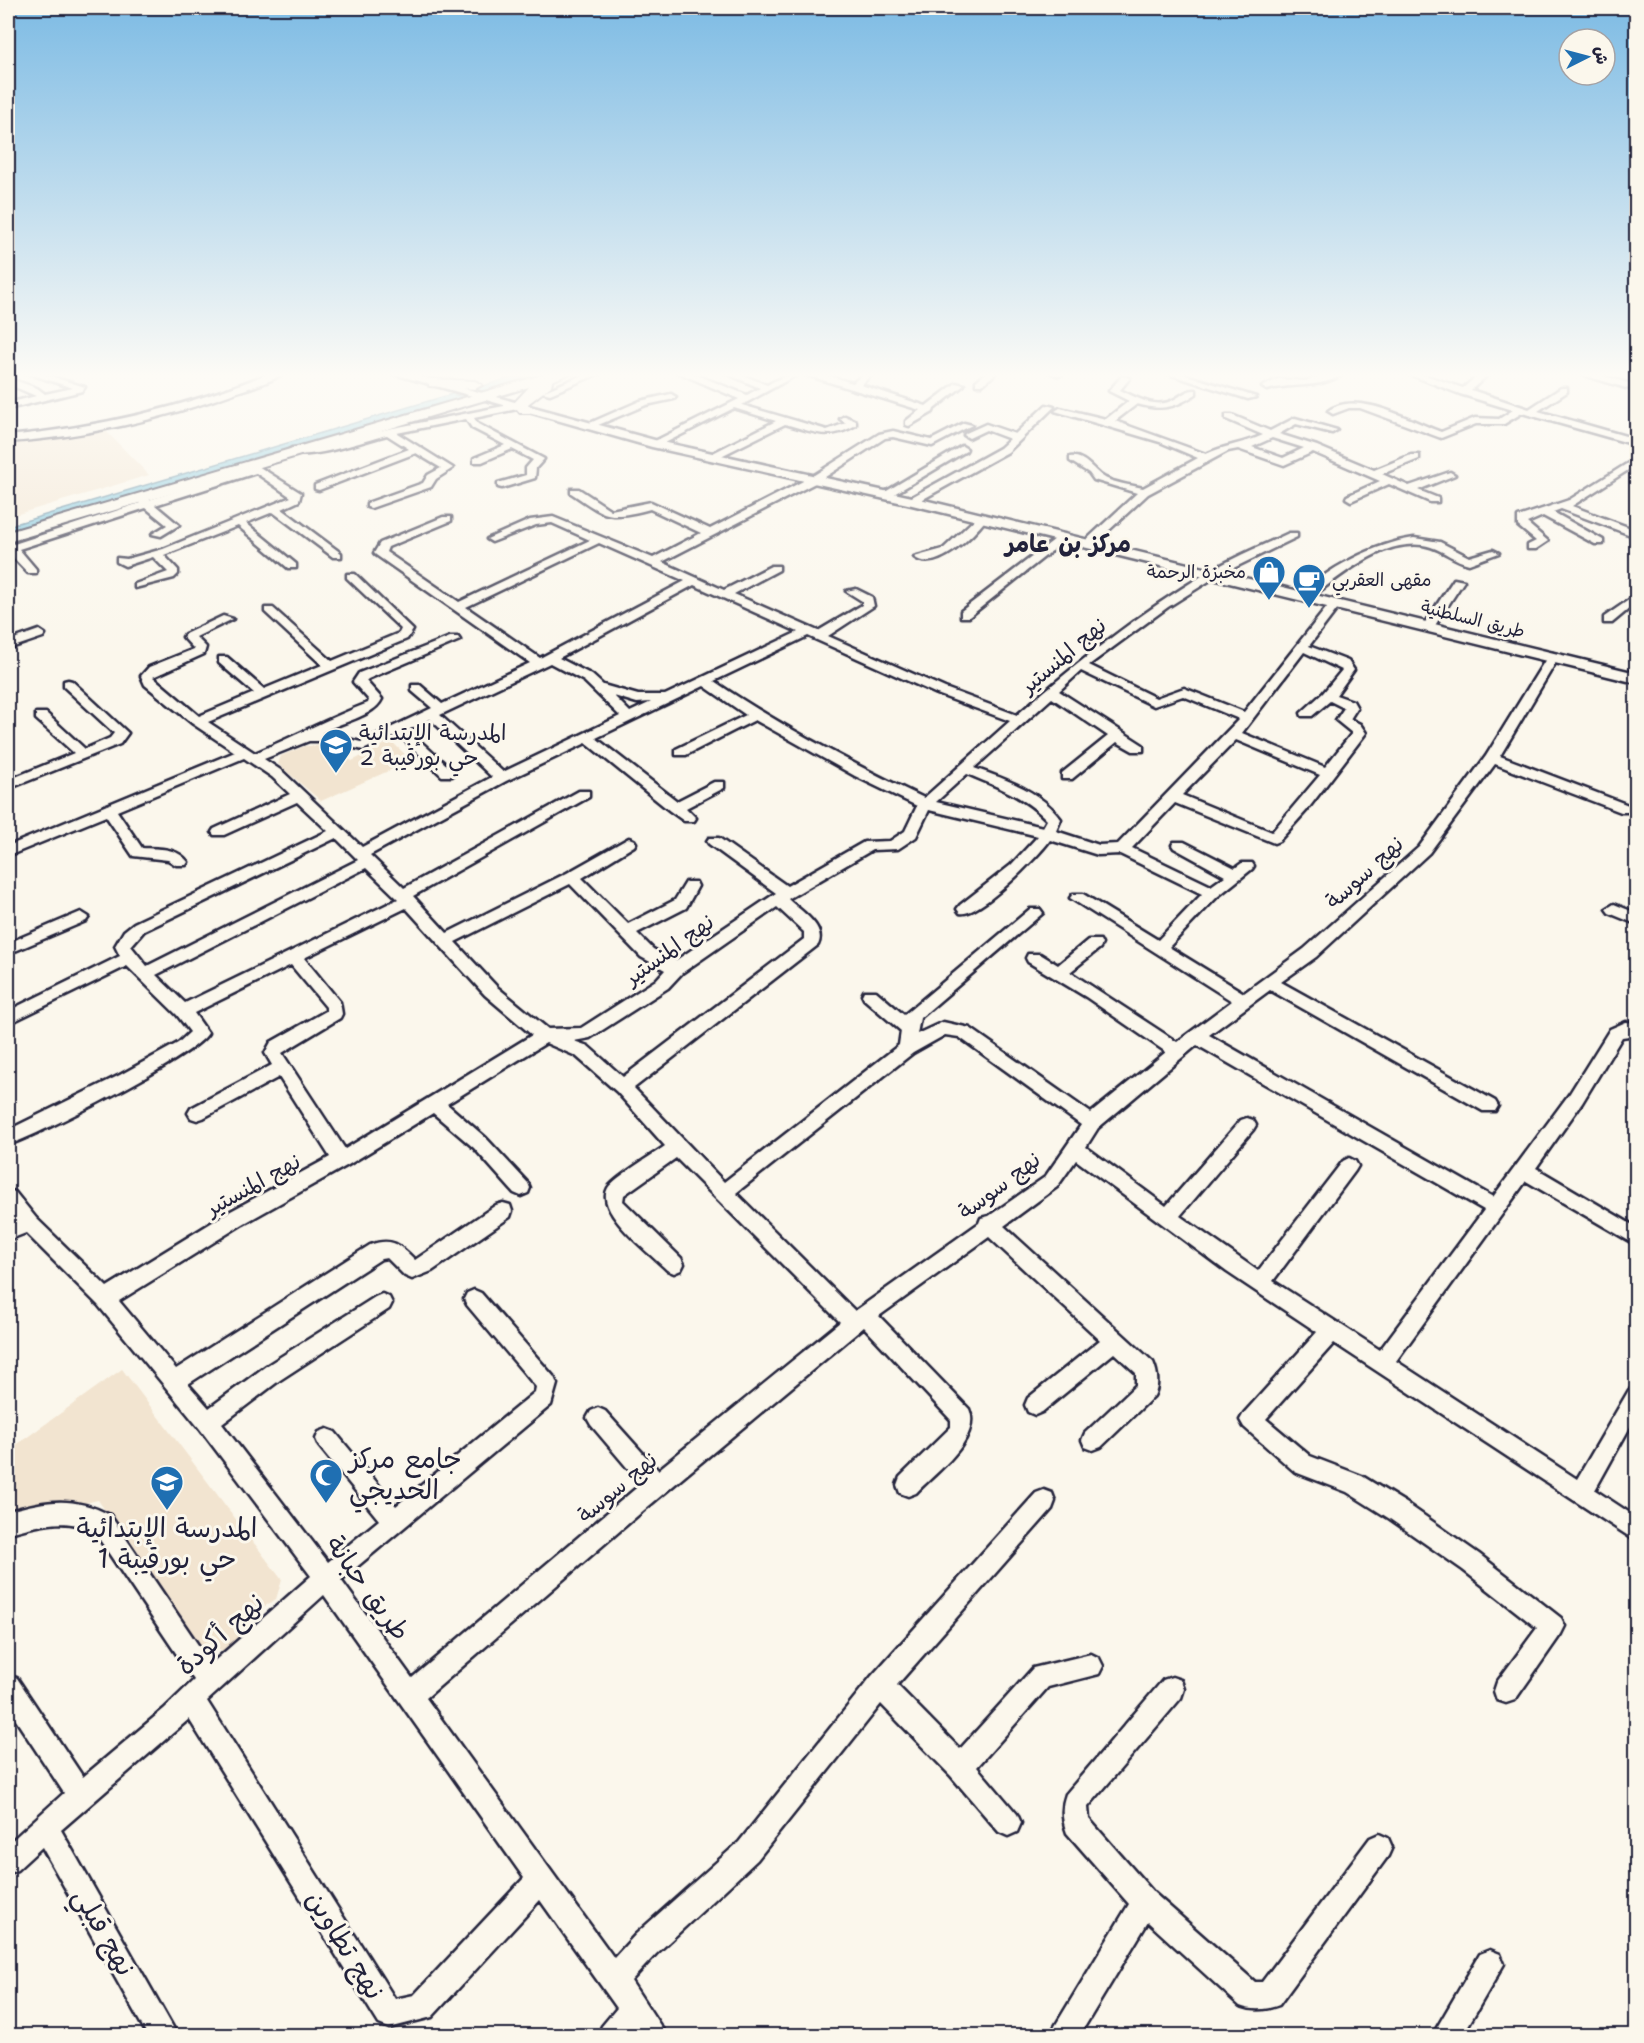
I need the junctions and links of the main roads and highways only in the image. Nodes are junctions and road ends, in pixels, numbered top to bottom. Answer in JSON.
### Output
{"nodes":[{"id":1,"x":179,"y":467,"type":"edge"},
{"id":2,"x":253,"y":467,"type":"edge"},
{"id":3,"x":760,"y":467,"type":"edge"},
{"id":4,"x":8,"y":522,"type":"edge"},
{"id":5,"x":9,"y":545,"type":"edge"},
{"id":6,"x":1636,"y":678,"type":"edge"}],
"edges":[{"from":1,"to":4,"type":"highway"},
{"from":2,"to":5,"type":"highway"},
{"from":3,"to":6,"type":"main road","name":"طريق السلطنية"}]}
